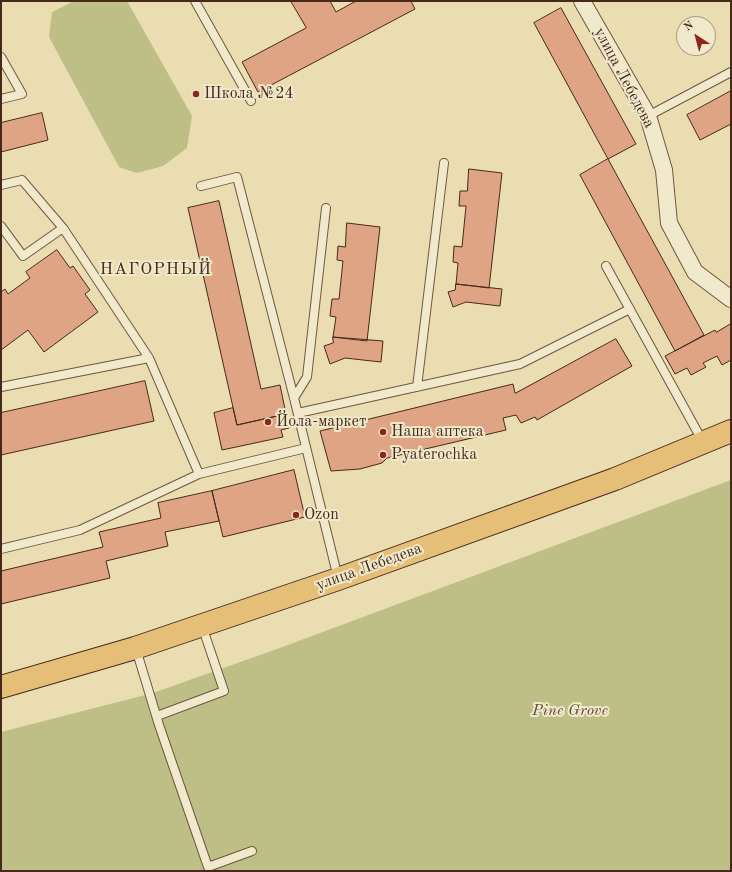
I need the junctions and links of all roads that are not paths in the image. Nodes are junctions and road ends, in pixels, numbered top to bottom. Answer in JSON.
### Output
{"nodes":[{"id":1,"x":195,"y":1,"type":"edge"},
{"id":2,"x":582,"y":1,"type":"edge"},
{"id":3,"x":1,"y":57,"type":"edge"},
{"id":4,"x":731,"y":72,"type":"edge"},
{"id":5,"x":1,"y":99,"type":"edge"},
{"id":6,"x":251,"y":101,"type":"dead end"},
{"id":7,"x":648,"y":116,"type":"junction"},
{"id":8,"x":444,"y":163,"type":"dead end"},
{"id":9,"x":1,"y":185,"type":"edge"},
{"id":10,"x":201,"y":186,"type":"dead end"},
{"id":11,"x":326,"y":208,"type":"dead end"},
{"id":12,"x":1,"y":226,"type":"edge"},
{"id":13,"x":63,"y":228,"type":"junction"},
{"id":14,"x":606,"y":266,"type":"dead end"},
{"id":15,"x":731,"y":299,"type":"edge"},
{"id":16,"x":630,"y":309,"type":"junction"},
{"id":17,"x":149,"y":358,"type":"junction"},
{"id":18,"x":1,"y":386,"type":"edge"},
{"id":19,"x":417,"y":387,"type":"junction"},
{"id":20,"x":294,"y":398,"type":"junction"},
{"id":21,"x":298,"y":414,"type":"junction"},
{"id":22,"x":731,"y":431,"type":"edge"},
{"id":23,"x":704,"y":442,"type":"junction"},
{"id":24,"x":306,"y":448,"type":"junction"},
{"id":25,"x":199,"y":474,"type":"junction"},
{"id":26,"x":1,"y":549,"type":"edge"},
{"id":27,"x":338,"y":579,"type":"junction"},
{"id":28,"x":202,"y":625,"type":"junction"},
{"id":29,"x":135,"y":648,"type":"junction"},
{"id":30,"x":1,"y":687,"type":"edge"},
{"id":31,"x":157,"y":716,"type":"junction"},
{"id":32,"x":252,"y":851,"type":"dead end"}],
"edges":[{"from":1,"to":6,"type":"lane"},
{"from":2,"to":7,"type":"street","name":"улица Лебедева"},
{"from":3,"to":5,"type":"lane"},
{"from":4,"to":7,"type":"lane"},
{"from":7,"to":15,"type":"street","name":"улица Лебедева"},
{"from":8,"to":19,"type":"lane"},
{"from":9,"to":13,"type":"lane"},
{"from":10,"to":20,"type":"lane"},
{"from":11,"to":20,"type":"lane"},
{"from":12,"to":13,"type":"lane"},
{"from":13,"to":17,"type":"lane"},
{"from":14,"to":16,"type":"lane"},
{"from":16,"to":19,"type":"lane"},
{"from":16,"to":23,"type":"lane"},
{"from":17,"to":18,"type":"lane"},
{"from":17,"to":25,"type":"lane"},
{"from":19,"to":21,"type":"lane"},
{"from":20,"to":21,"type":"lane"},
{"from":21,"to":24,"type":"lane"},
{"from":22,"to":23,"type":"main road","name":"улица Лебедева"},
{"from":23,"to":27,"type":"main road","name":"улица Лебедева"},
{"from":24,"to":25,"type":"lane"},
{"from":24,"to":27,"type":"lane"},
{"from":25,"to":26,"type":"lane"},
{"from":27,"to":28,"type":"main road","name":"улица Лебедева"},
{"from":28,"to":29,"type":"main road","name":"улица Лебедева"},
{"from":28,"to":31,"type":"lane"},
{"from":29,"to":30,"type":"main road","name":"улица Лебедева"},
{"from":29,"to":31,"type":"lane"},
{"from":31,"to":32,"type":"lane"}]}
